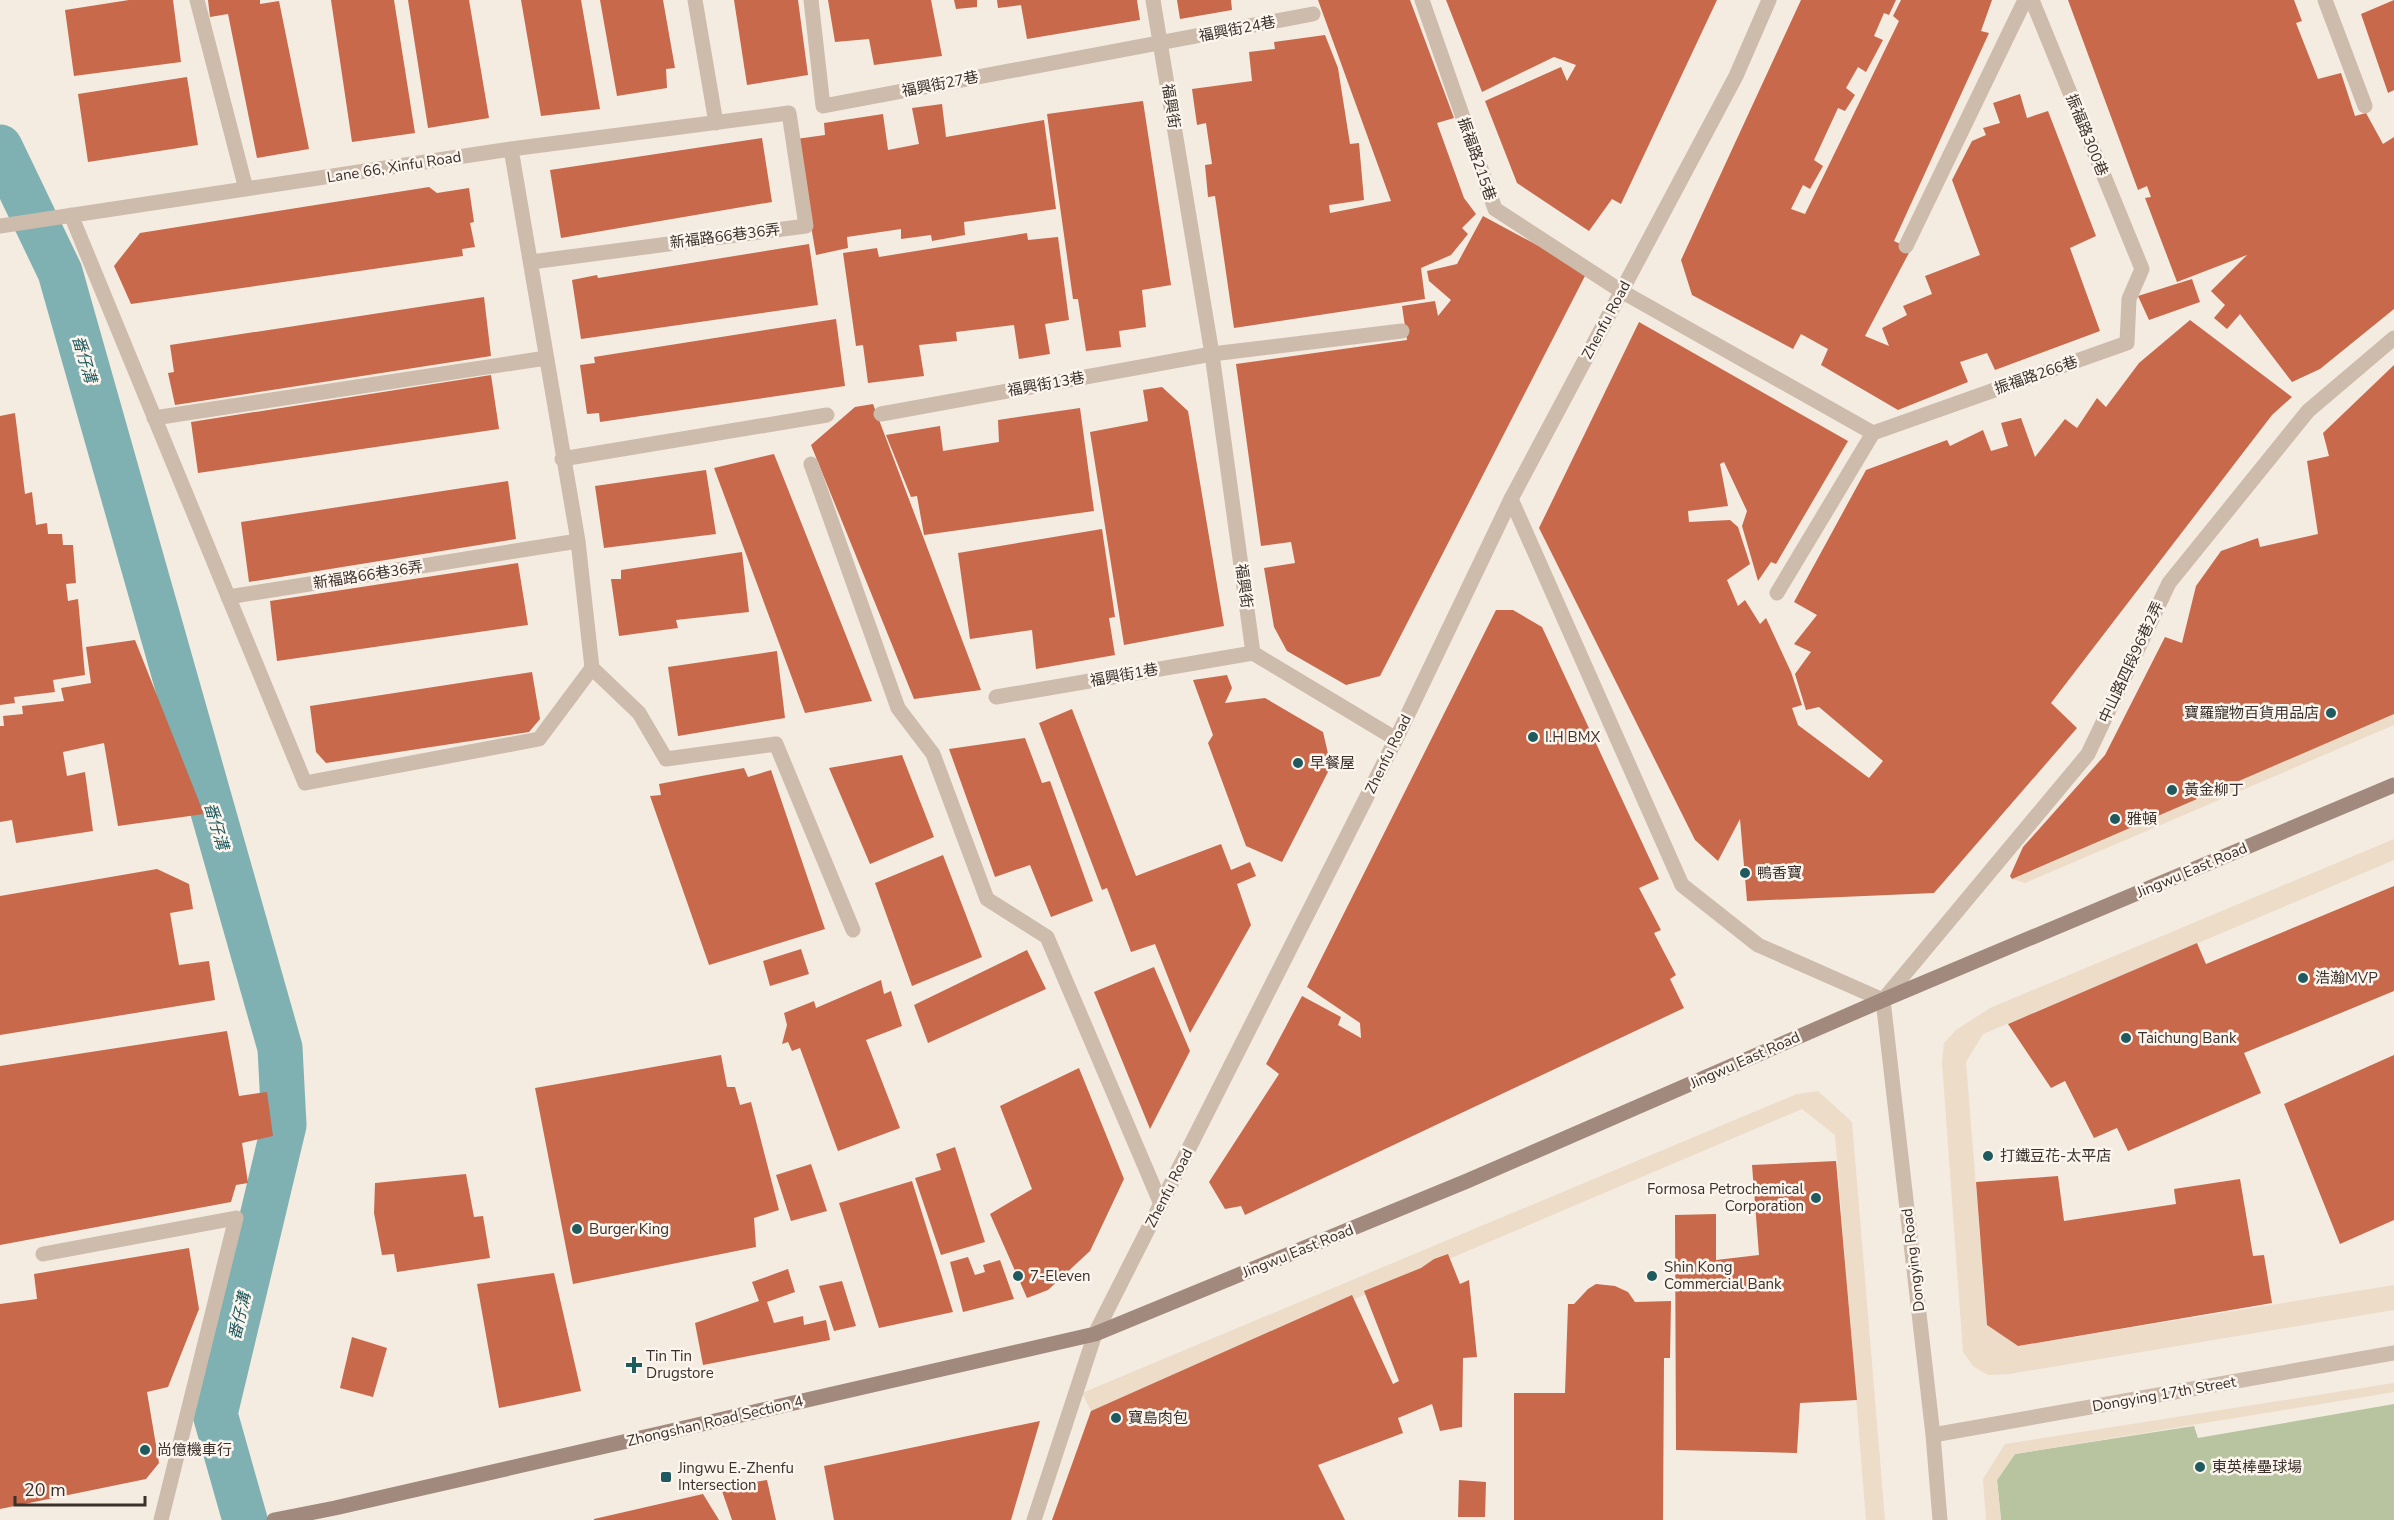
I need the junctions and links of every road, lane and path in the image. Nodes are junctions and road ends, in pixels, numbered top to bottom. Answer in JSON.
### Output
{"nodes":[{"id":1,"x":197,"y":0,"type":"edge"},
{"id":2,"x":695,"y":0,"type":"edge"},
{"id":3,"x":811,"y":0,"type":"edge"},
{"id":4,"x":1154,"y":0,"type":"edge"},
{"id":5,"x":1422,"y":0,"type":"edge"},
{"id":6,"x":1770,"y":0,"type":"edge"},
{"id":7,"x":2025,"y":0,"type":"edge"},
{"id":8,"x":2032,"y":0,"type":"edge"},
{"id":9,"x":2325,"y":0,"type":"edge"},
{"id":10,"x":1313,"y":14,"type":"dead end"},
{"id":11,"x":1161,"y":43,"type":"junction"},
{"id":12,"x":2366,"y":106,"type":"dead end"},
{"id":13,"x":789,"y":113,"type":"joint"},
{"id":14,"x":716,"y":123,"type":"junction"},
{"id":15,"x":511,"y":149,"type":"junction"},
{"id":16,"x":246,"y":189,"type":"junction"},
{"id":17,"x":71,"y":215,"type":"junction"},
{"id":18,"x":0,"y":226,"type":"edge"},
{"id":19,"x":1906,"y":246,"type":"dead end"},
{"id":20,"x":531,"y":262,"type":"junction"},
{"id":21,"x":2142,"y":269,"type":"joint"},
{"id":22,"x":1621,"y":291,"type":"junction"},
{"id":23,"x":1402,"y":331,"type":"dead end"},
{"id":24,"x":2394,"y":338,"type":"edge"},
{"id":25,"x":1212,"y":354,"type":"junction"},
{"id":26,"x":546,"y":358,"type":"junction"},
{"id":27,"x":881,"y":414,"type":"dead end"},
{"id":28,"x":827,"y":415,"type":"dead end"},
{"id":29,"x":154,"y":418,"type":"junction"},
{"id":30,"x":1873,"y":433,"type":"junction"},
{"id":31,"x":562,"y":459,"type":"junction"},
{"id":32,"x":811,"y":464,"type":"dead end"},
{"id":33,"x":1511,"y":499,"type":"junction"},
{"id":34,"x":578,"y":541,"type":"junction"},
{"id":35,"x":1777,"y":593,"type":"dead end"},
{"id":36,"x":228,"y":597,"type":"junction"},
{"id":37,"x":1253,"y":653,"type":"junction"},
{"id":38,"x":592,"y":668,"type":"junction"},
{"id":39,"x":996,"y":697,"type":"dead end"},
{"id":40,"x":1396,"y":739,"type":"junction"},
{"id":41,"x":2394,"y":785,"type":"edge"},
{"id":42,"x":853,"y":930,"type":"dead end"},
{"id":43,"x":1883,"y":1000,"type":"junction"},
{"id":44,"x":1161,"y":1204,"type":"junction"},
{"id":45,"x":43,"y":1254,"type":"dead end"},
{"id":46,"x":1095,"y":1334,"type":"junction"},
{"id":47,"x":2394,"y":1353,"type":"edge"},
{"id":48,"x":1934,"y":1435,"type":"junction"},
{"id":49,"x":161,"y":1520,"type":"edge"},
{"id":50,"x":274,"y":1520,"type":"edge"},
{"id":51,"x":1034,"y":1520,"type":"edge"},
{"id":52,"x":1940,"y":1520,"type":"edge"}],
"edges":[{"from":1,"to":16,"type":"street"},
{"from":2,"to":14,"type":"street"},
{"from":3,"to":11,"type":"street","name":"福興街27巷"},
{"from":4,"to":11,"type":"street","name":"福興街"},
{"from":5,"to":22,"type":"street","name":"振福路215巷"},
{"from":6,"to":22,"type":"street","name":"Zhenfu Road"},
{"from":7,"to":19,"type":"street"},
{"from":8,"to":21,"type":"street","name":"振福路300巷"},
{"from":9,"to":12,"type":"street"},
{"from":10,"to":11,"type":"street","name":"福興街24巷"},
{"from":11,"to":25,"type":"street","name":"福興街"},
{"from":13,"to":14,"type":"street","name":"Lane 66, Xinfu Road"},
{"from":13,"to":20,"type":"street","name":"新福路66巷36弄"},
{"from":14,"to":15,"type":"street","name":"Lane 66, Xinfu Road"},
{"from":15,"to":16,"type":"street","name":"Lane 66, Xinfu Road"},
{"from":15,"to":20,"type":"street"},
{"from":16,"to":17,"type":"street","name":"Lane 66, Xinfu Road"},
{"from":17,"to":18,"type":"street","name":"Lane 66, Xinfu Road"},
{"from":17,"to":29,"type":"street"},
{"from":20,"to":26,"type":"street"},
{"from":21,"to":30,"type":"street","name":"振福路266巷"},
{"from":22,"to":30,"type":"street"},
{"from":22,"to":33,"type":"street","name":"Zhenfu Road"},
{"from":23,"to":25,"type":"street"},
{"from":24,"to":43,"type":"street","name":"中山路四段96巷2弄"},
{"from":25,"to":27,"type":"street","name":"福興街13巷"},
{"from":25,"to":37,"type":"street","name":"福興街"},
{"from":26,"to":29,"type":"street"},
{"from":26,"to":31,"type":"street"},
{"from":28,"to":31,"type":"street"},
{"from":29,"to":36,"type":"street"},
{"from":30,"to":35,"type":"street"},
{"from":31,"to":34,"type":"street"},
{"from":32,"to":44,"type":"street"},
{"from":33,"to":40,"type":"street","name":"Zhenfu Road"},
{"from":33,"to":43,"type":"street"},
{"from":34,"to":36,"type":"street","name":"新福路66巷36弄"},
{"from":34,"to":38,"type":"street"},
{"from":36,"to":38,"type":"street"},
{"from":37,"to":39,"type":"street","name":"福興街1巷"},
{"from":37,"to":40,"type":"street"},
{"from":38,"to":42,"type":"street"},
{"from":40,"to":44,"type":"street","name":"Zhenfu Road"},
{"from":41,"to":43,"type":"street","name":"Jingwu East Road"},
{"from":43,"to":46,"type":"street","name":"Jingwu East Road"},
{"from":43,"to":48,"type":"street","name":"Dongying Road"},
{"from":44,"to":46,"type":"street","name":"Zhenfu Road"},
{"from":45,"to":49,"type":"street"},
{"from":46,"to":50,"type":"street","name":"Zhongshan Road Section 4"},
{"from":46,"to":51,"type":"street","name":"Zhenfu Road"},
{"from":47,"to":48,"type":"street","name":"Dongying 17th Street"},
{"from":48,"to":52,"type":"street","name":"Dongying Road"}]}
